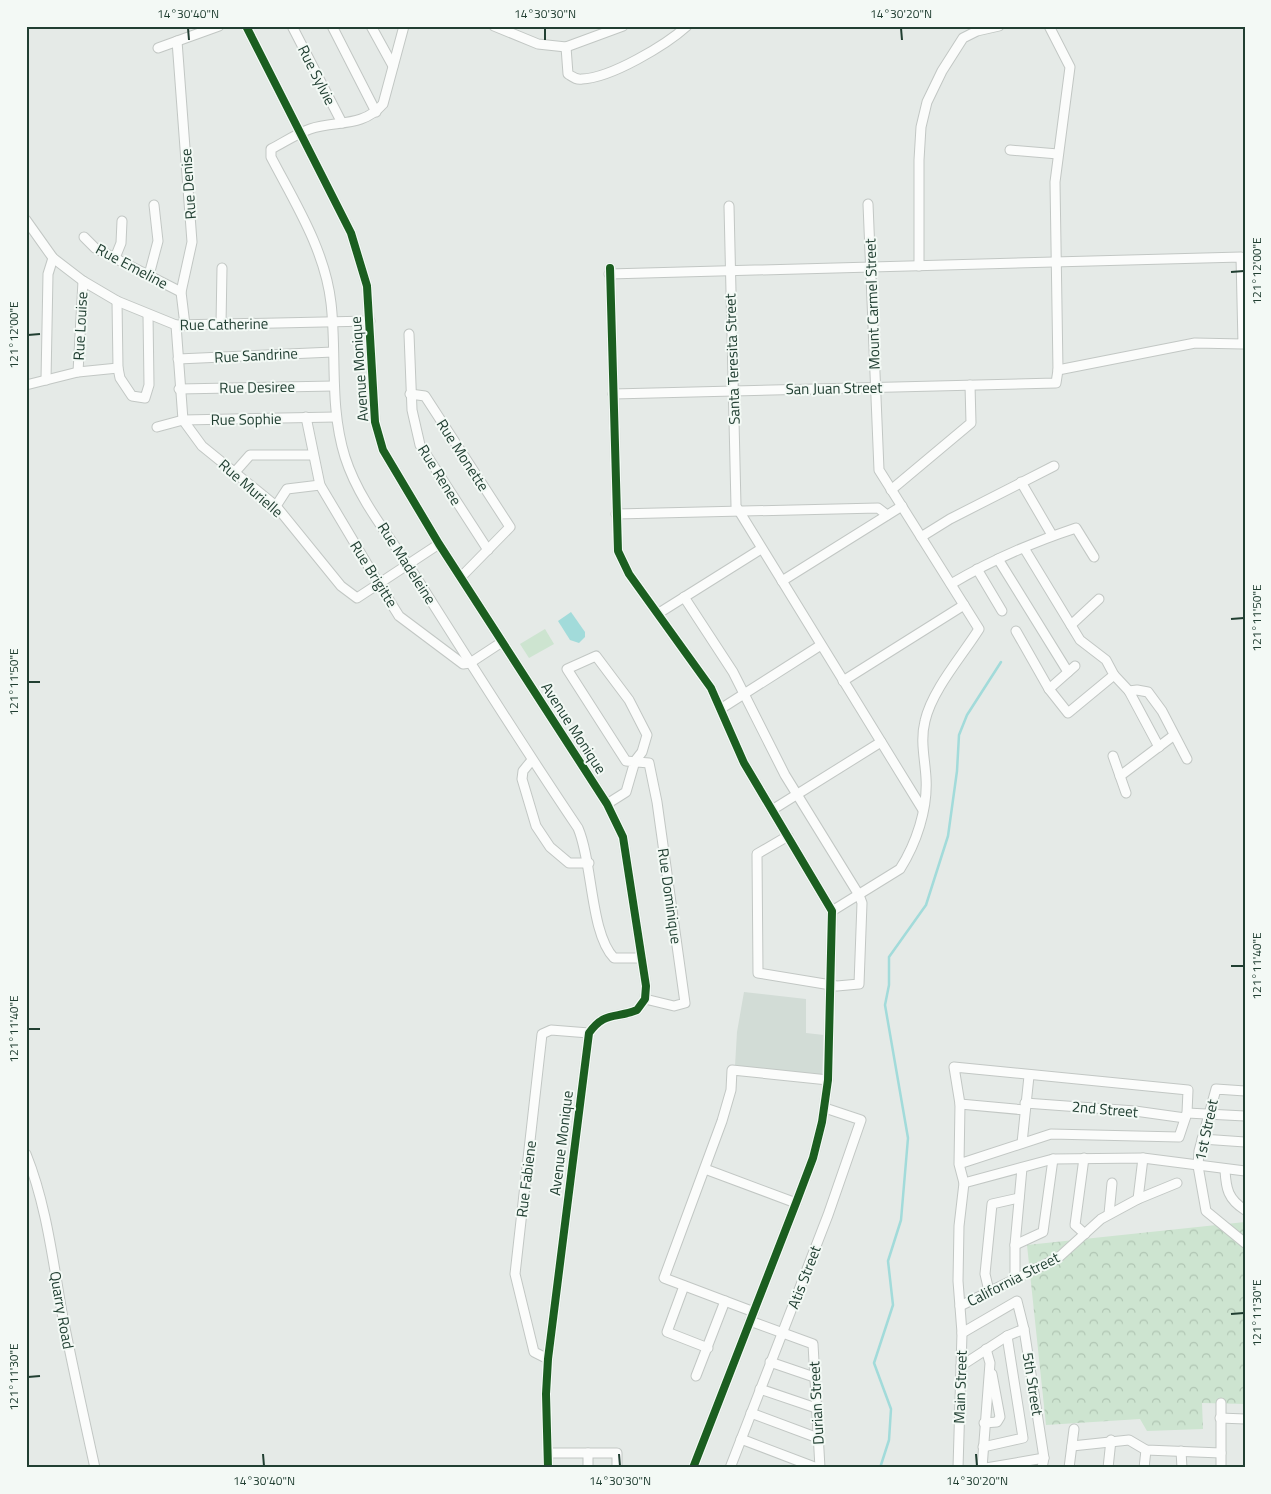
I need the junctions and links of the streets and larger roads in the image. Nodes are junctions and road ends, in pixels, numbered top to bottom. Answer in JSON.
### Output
{"nodes":[{"id":1,"x":219,"y":26,"type":"edge"},
{"id":2,"x":246,"y":26,"type":"edge"},
{"id":3,"x":292,"y":26,"type":"edge"},
{"id":4,"x":332,"y":26,"type":"edge"},
{"id":5,"x":371,"y":26,"type":"edge"},
{"id":6,"x":404,"y":26,"type":"edge"},
{"id":7,"x":494,"y":26,"type":"edge"},
{"id":8,"x":623,"y":26,"type":"edge"},
{"id":9,"x":687,"y":26,"type":"edge"},
{"id":10,"x":999,"y":26,"type":"edge"},
{"id":11,"x":1049,"y":26,"type":"edge"},
{"id":12,"x":201,"y":29,"type":"edge"},
{"id":13,"x":517,"y":31,"type":"edge"},
{"id":14,"x":177,"y":41,"type":"junction"},
{"id":15,"x":566,"y":47,"type":"junction"},
{"id":16,"x":158,"y":48,"type":"dead end"},
{"id":17,"x":393,"y":66,"type":"junction"},
{"id":18,"x":376,"y":112,"type":"junction"},
{"id":19,"x":342,"y":124,"type":"junction"},
{"id":20,"x":301,"y":133,"type":"junction"},
{"id":21,"x":1010,"y":150,"type":"dead end"},
{"id":22,"x":1058,"y":154,"type":"junction"},
{"id":23,"x":868,"y":204,"type":"dead end"},
{"id":24,"x":154,"y":205,"type":"dead end"},
{"id":25,"x":729,"y":206,"type":"dead end"},
{"id":26,"x":26,"y":220,"type":"edge"},
{"id":27,"x":122,"y":221,"type":"dead end"},
{"id":28,"x":84,"y":237,"type":"dead end"},
{"id":29,"x":52,"y":258,"type":"junction"},
{"id":30,"x":115,"y":258,"type":"junction"},
{"id":31,"x":1056,"y":262,"type":"junction"},
{"id":32,"x":919,"y":266,"type":"junction"},
{"id":33,"x":870,"y":267,"type":"junction"},
{"id":34,"x":222,"y":268,"type":"dead end"},
{"id":35,"x":730,"y":271,"type":"junction"},
{"id":36,"x":149,"y":275,"type":"junction"},
{"id":37,"x":83,"y":281,"type":"junction"},
{"id":38,"x":182,"y":292,"type":"junction"},
{"id":39,"x":117,"y":301,"type":"junction"},
{"id":40,"x":148,"y":315,"type":"junction"},
{"id":41,"x":370,"y":320,"type":"junction"},
{"id":42,"x":332,"y":322,"type":"junction"},
{"id":43,"x":221,"y":324,"type":"junction"},
{"id":44,"x":180,"y":325,"type":"junction"},
{"id":45,"x":409,"y":334,"type":"dead end"},
{"id":46,"x":333,"y":352,"type":"junction"},
{"id":47,"x":178,"y":359,"type":"junction"},
{"id":48,"x":118,"y":368,"type":"junction"},
{"id":49,"x":1058,"y":370,"type":"junction"},
{"id":50,"x":78,"y":372,"type":"junction"},
{"id":51,"x":46,"y":380,"type":"junction"},
{"id":52,"x":26,"y":385,"type":"edge"},
{"id":53,"x":970,"y":385,"type":"junction"},
{"id":54,"x":334,"y":386,"type":"junction"},
{"id":55,"x":875,"y":387,"type":"junction"},
{"id":56,"x":180,"y":389,"type":"junction"},
{"id":57,"x":733,"y":391,"type":"junction"},
{"id":58,"x":410,"y":394,"type":"junction"},
{"id":59,"x":613,"y":394,"type":"junction"},
{"id":60,"x":306,"y":417,"type":"junction"},
{"id":61,"x":336,"y":417,"type":"junction"},
{"id":62,"x":183,"y":420,"type":"junction"},
{"id":63,"x":157,"y":427,"type":"dead end"},
{"id":64,"x":313,"y":455,"type":"junction"},
{"id":65,"x":1054,"y":466,"type":"dead end"},
{"id":66,"x":235,"y":472,"type":"junction"},
{"id":67,"x":1021,"y":482,"type":"junction"},
{"id":68,"x":320,"y":486,"type":"junction"},
{"id":69,"x":891,"y":490,"type":"junction"},
{"id":70,"x":276,"y":506,"type":"junction"},
{"id":71,"x":902,"y":506,"type":"junction"},
{"id":72,"x":738,"y":511,"type":"junction"},
{"id":73,"x":616,"y":514,"type":"junction"},
{"id":74,"x":887,"y":515,"type":"junction"},
{"id":75,"x":1052,"y":535,"type":"junction"},
{"id":76,"x":921,"y":537,"type":"junction"},
{"id":77,"x":439,"y":544,"type":"junction"},
{"id":78,"x":1024,"y":548,"type":"junction"},
{"id":79,"x":761,"y":549,"type":"junction"},
{"id":80,"x":488,"y":550,"type":"junction"},
{"id":81,"x":1094,"y":557,"type":"dead end"},
{"id":82,"x":998,"y":559,"type":"junction"},
{"id":83,"x":408,"y":565,"type":"junction"},
{"id":84,"x":977,"y":569,"type":"junction"},
{"id":85,"x":461,"y":577,"type":"junction"},
{"id":86,"x":782,"y":581,"type":"junction"},
{"id":87,"x":378,"y":584,"type":"junction"},
{"id":88,"x":951,"y":584,"type":"junction"},
{"id":89,"x":684,"y":597,"type":"junction"},
{"id":90,"x":1099,"y":599,"type":"dead end"},
{"id":91,"x":964,"y":605,"type":"junction"},
{"id":92,"x":1002,"y":611,"type":"dead end"},
{"id":93,"x":659,"y":613,"type":"junction"},
{"id":94,"x":1071,"y":625,"type":"junction"},
{"id":95,"x":1016,"y":631,"type":"dead end"},
{"id":96,"x":502,"y":642,"type":"junction"},
{"id":97,"x":821,"y":645,"type":"junction"},
{"id":98,"x":470,"y":663,"type":"junction"},
{"id":99,"x":1114,"y":675,"type":"junction"},
{"id":100,"x":843,"y":681,"type":"junction"},
{"id":101,"x":1049,"y":689,"type":"junction"},
{"id":102,"x":1130,"y":692,"type":"junction"},
{"id":103,"x":744,"y":694,"type":"junction"},
{"id":104,"x":722,"y":708,"type":"junction"},
{"id":105,"x":1173,"y":736,"type":"junction"},
{"id":106,"x":881,"y":742,"type":"junction"},
{"id":107,"x":1159,"y":747,"type":"junction"},
{"id":108,"x":1113,"y":756,"type":"dead end"},
{"id":109,"x":1186,"y":759,"type":"dead end"},
{"id":110,"x":532,"y":760,"type":"junction"},
{"id":111,"x":634,"y":761,"type":"junction"},
{"id":112,"x":1120,"y":776,"type":"junction"},
{"id":113,"x":1126,"y":793,"type":"dead end"},
{"id":114,"x":797,"y":795,"type":"junction"},
{"id":115,"x":607,"y":804,"type":"junction"},
{"id":116,"x":772,"y":810,"type":"junction"},
{"id":117,"x":924,"y":810,"type":"junction"},
{"id":118,"x":788,"y":836,"type":"junction"},
{"id":119,"x":589,"y":863,"type":"junction"},
{"id":120,"x":859,"y":896,"type":"junction"},
{"id":121,"x":832,"y":911,"type":"junction"},
{"id":122,"x":641,"y":958,"type":"junction"},
{"id":123,"x":830,"y":984,"type":"junction"},
{"id":124,"x":645,"y":1000,"type":"junction"},
{"id":125,"x":589,"y":1032,"type":"junction"},
{"id":126,"x":1029,"y":1076,"type":"junction"},
{"id":127,"x":828,"y":1080,"type":"junction"},
{"id":128,"x":1245,"y":1091,"type":"edge"},
{"id":129,"x":960,"y":1104,"type":"junction"},
{"id":130,"x":1025,"y":1107,"type":"junction"},
{"id":131,"x":825,"y":1108,"type":"junction"},
{"id":132,"x":1208,"y":1114,"type":"junction"},
{"id":133,"x":1186,"y":1115,"type":"junction"},
{"id":134,"x":1245,"y":1116,"type":"edge"},
{"id":135,"x":1202,"y":1139,"type":"junction"},
{"id":136,"x":1245,"y":1142,"type":"edge"},
{"id":137,"x":1022,"y":1143,"type":"junction"},
{"id":138,"x":26,"y":1154,"type":"edge"},
{"id":139,"x":1084,"y":1158,"type":"junction"},
{"id":140,"x":1143,"y":1158,"type":"junction"},
{"id":141,"x":1053,"y":1159,"type":"junction"},
{"id":142,"x":959,"y":1164,"type":"junction"},
{"id":143,"x":1198,"y":1166,"type":"junction"},
{"id":144,"x":1022,"y":1168,"type":"junction"},
{"id":145,"x":705,"y":1169,"type":"junction"},
{"id":146,"x":1225,"y":1170,"type":"junction"},
{"id":147,"x":1245,"y":1171,"type":"edge"},
{"id":148,"x":1112,"y":1182,"type":"dead end"},
{"id":149,"x":964,"y":1183,"type":"junction"},
{"id":150,"x":1177,"y":1183,"type":"dead end"},
{"id":151,"x":1019,"y":1198,"type":"junction"},
{"id":152,"x":1245,"y":1198,"type":"edge"},
{"id":153,"x":1138,"y":1199,"type":"junction"},
{"id":154,"x":796,"y":1203,"type":"junction"},
{"id":155,"x":1235,"y":1203,"type":"junction"},
{"id":156,"x":1245,"y":1210,"type":"edge"},
{"id":157,"x":1109,"y":1214,"type":"junction"},
{"id":158,"x":1085,"y":1234,"type":"junction"},
{"id":159,"x":1245,"y":1243,"type":"edge"},
{"id":160,"x":1015,"y":1244,"type":"junction"},
{"id":161,"x":1015,"y":1280,"type":"junction"},
{"id":162,"x":684,"y":1286,"type":"junction"},
{"id":163,"x":989,"y":1291,"type":"junction"},
{"id":164,"x":726,"y":1302,"type":"junction"},
{"id":165,"x":960,"y":1306,"type":"junction"},
{"id":166,"x":754,"y":1312,"type":"junction"},
{"id":167,"x":750,"y":1321,"type":"junction"},
{"id":168,"x":1024,"y":1329,"type":"junction"},
{"id":169,"x":782,"y":1333,"type":"junction"},
{"id":170,"x":962,"y":1333,"type":"junction"},
{"id":171,"x":1007,"y":1336,"type":"junction"},
{"id":172,"x":708,"y":1348,"type":"junction"},
{"id":173,"x":986,"y":1349,"type":"junction"},
{"id":174,"x":548,"y":1359,"type":"junction"},
{"id":175,"x":770,"y":1362,"type":"junction"},
{"id":176,"x":990,"y":1363,"type":"junction"},
{"id":177,"x":961,"y":1366,"type":"junction"},
{"id":178,"x":696,"y":1376,"type":"dead end"},
{"id":179,"x":814,"y":1377,"type":"junction"},
{"id":180,"x":760,"y":1388,"type":"junction"},
{"id":181,"x":1220,"y":1403,"type":"dead end"},
{"id":182,"x":816,"y":1408,"type":"junction"},
{"id":183,"x":751,"y":1413,"type":"junction"},
{"id":184,"x":1220,"y":1418,"type":"junction"},
{"id":185,"x":1245,"y":1419,"type":"edge"},
{"id":186,"x":984,"y":1422,"type":"junction"},
{"id":187,"x":1074,"y":1430,"type":"dead end"},
{"id":188,"x":818,"y":1438,"type":"junction"},
{"id":189,"x":741,"y":1439,"type":"junction"},
{"id":190,"x":1111,"y":1440,"type":"junction"},
{"id":191,"x":1072,"y":1446,"type":"junction"},
{"id":192,"x":983,"y":1447,"type":"junction"},
{"id":193,"x":1146,"y":1450,"type":"junction"},
{"id":194,"x":1181,"y":1451,"type":"junction"},
{"id":195,"x":1206,"y":1452,"type":"junction"},
{"id":196,"x":548,"y":1453,"type":"junction"},
{"id":197,"x":588,"y":1453,"type":"junction"},
{"id":198,"x":1221,"y":1453,"type":"junction"},
{"id":199,"x":1044,"y":1458,"type":"junction"},
{"id":200,"x":733,"y":1467,"type":"edge"},
{"id":201,"x":95,"y":1468,"type":"edge"},
{"id":202,"x":548,"y":1468,"type":"edge"},
{"id":203,"x":588,"y":1468,"type":"edge"},
{"id":204,"x":617,"y":1468,"type":"edge"},
{"id":205,"x":693,"y":1468,"type":"edge"},
{"id":206,"x":818,"y":1468,"type":"edge"},
{"id":207,"x":958,"y":1468,"type":"edge"},
{"id":208,"x":984,"y":1468,"type":"edge"},
{"id":209,"x":1042,"y":1468,"type":"edge"},
{"id":210,"x":1069,"y":1468,"type":"edge"},
{"id":211,"x":1108,"y":1468,"type":"edge"},
{"id":212,"x":1144,"y":1468,"type":"edge"},
{"id":213,"x":1182,"y":1468,"type":"edge"},
{"id":214,"x":1221,"y":1468,"type":"edge"}],
"edges":[{"from":1,"to":12,"type":"street"},
{"from":2,"to":20,"type":"street","name":"Avenue Monique"},
{"from":3,"to":19,"type":"street","name":"Rue Sylvie"},
{"from":4,"to":18,"type":"street"},
{"from":5,"to":17,"type":"street"},
{"from":6,"to":17,"type":"street"},
{"from":7,"to":13,"type":"street"},
{"from":8,"to":15,"type":"street"},
{"from":9,"to":15,"type":"street"},
{"from":10,"to":32,"type":"street"},
{"from":11,"to":22,"type":"street"},
{"from":12,"to":14,"type":"street"},
{"from":13,"to":15,"type":"street"},
{"from":14,"to":16,"type":"street"},
{"from":14,"to":38,"type":"street","name":"Rue Denise"},
{"from":17,"to":18,"type":"street"},
{"from":18,"to":19,"type":"street"},
{"from":19,"to":20,"type":"street"},
{"from":20,"to":41,"type":"street","name":"Avenue Monique"},
{"from":20,"to":42,"type":"street","name":"Rue Madeleine"},
{"from":21,"to":22,"type":"street"},
{"from":22,"to":31,"type":"street"},
{"from":23,"to":33,"type":"street","name":"Mount Carmel Street"},
{"from":24,"to":36,"type":"street"},
{"from":25,"to":35,"type":"street","name":"Santa Teresita Street"},
{"from":26,"to":29,"type":"street","name":"Rue Catherine"},
{"from":27,"to":30,"type":"street"},
{"from":28,"to":30,"type":"street","name":"Rue Emeline"},
{"from":29,"to":37,"type":"street","name":"Rue Catherine"},
{"from":29,"to":51,"type":"street"},
{"from":30,"to":36,"type":"street","name":"Rue Emeline"},
{"from":31,"to":32,"type":"street"},
{"from":31,"to":49,"type":"street"},
{"from":31,"to":49,"type":"street"},
{"from":32,"to":33,"type":"street"},
{"from":33,"to":35,"type":"street"},
{"from":33,"to":55,"type":"street","name":"Mount Carmel Street"},
{"from":34,"to":43,"type":"street"},
{"from":35,"to":57,"type":"street","name":"Santa Teresita Street"},
{"from":35,"to":59,"type":"street"},
{"from":36,"to":38,"type":"street","name":"Rue Emeline"},
{"from":37,"to":39,"type":"street","name":"Rue Catherine"},
{"from":37,"to":50,"type":"street","name":"Rue Louise"},
{"from":38,"to":44,"type":"street","name":"Rue Denise"},
{"from":39,"to":40,"type":"street","name":"Rue Catherine"},
{"from":39,"to":48,"type":"street"},
{"from":40,"to":44,"type":"street","name":"Rue Catherine"},
{"from":40,"to":48,"type":"street"},
{"from":41,"to":42,"type":"street","name":"Rue Catherine"},
{"from":41,"to":77,"type":"street","name":"Avenue Monique"},
{"from":42,"to":43,"type":"street","name":"Rue Catherine"},
{"from":42,"to":46,"type":"street","name":"Rue Madeleine"},
{"from":43,"to":44,"type":"street","name":"Rue Catherine"},
{"from":44,"to":47,"type":"street"},
{"from":45,"to":58,"type":"street","name":"Rue Renee"},
{"from":46,"to":47,"type":"street","name":"Rue Sandrine"},
{"from":46,"to":54,"type":"street","name":"Rue Madeleine"},
{"from":47,"to":56,"type":"street"},
{"from":48,"to":50,"type":"street"},
{"from":49,"to":53,"type":"street","name":"San Juan Street"},
{"from":50,"to":51,"type":"street"},
{"from":51,"to":52,"type":"street"},
{"from":53,"to":55,"type":"street","name":"San Juan Street"},
{"from":53,"to":69,"type":"street"},
{"from":54,"to":56,"type":"street","name":"Rue Desiree"},
{"from":54,"to":61,"type":"street","name":"Rue Madeleine"},
{"from":55,"to":57,"type":"street","name":"San Juan Street"},
{"from":55,"to":69,"type":"street","name":"Mount Carmel Street"},
{"from":56,"to":62,"type":"street"},
{"from":57,"to":59,"type":"street","name":"San Juan Street"},
{"from":57,"to":72,"type":"street","name":"Santa Teresita Street"},
{"from":58,"to":80,"type":"street","name":"Rue Renee"},
{"from":58,"to":80,"type":"street","name":"Rue Monette"},
{"from":59,"to":73,"type":"street"},
{"from":60,"to":61,"type":"street","name":"Rue Sophie"},
{"from":60,"to":62,"type":"street","name":"Rue Sophie"},
{"from":60,"to":64,"type":"street","name":"Rue Brigitte"},
{"from":61,"to":83,"type":"street","name":"Rue Madeleine"},
{"from":62,"to":63,"type":"street","name":"Rue Sophie"},
{"from":62,"to":66,"type":"street","name":"Rue Murielle"},
{"from":64,"to":66,"type":"street"},
{"from":64,"to":68,"type":"street","name":"Rue Brigitte"},
{"from":65,"to":67,"type":"street"},
{"from":66,"to":70,"type":"street","name":"Rue Murielle"},
{"from":67,"to":75,"type":"street"},
{"from":67,"to":76,"type":"street"},
{"from":68,"to":70,"type":"street"},
{"from":68,"to":87,"type":"street","name":"Rue Brigitte"},
{"from":69,"to":71,"type":"street","name":"Mount Carmel Street"},
{"from":70,"to":87,"type":"street","name":"Rue Murielle"},
{"from":71,"to":74,"type":"street"},
{"from":71,"to":76,"type":"street","name":"Mount Carmel Street"},
{"from":72,"to":73,"type":"street"},
{"from":72,"to":74,"type":"street"},
{"from":72,"to":79,"type":"street"},
{"from":73,"to":93,"type":"street"},
{"from":74,"to":86,"type":"street"},
{"from":75,"to":78,"type":"street"},
{"from":75,"to":81,"type":"street"},
{"from":76,"to":88,"type":"street","name":"Mount Carmel Street"},
{"from":77,"to":83,"type":"street","name":"Rue Murielle"},
{"from":77,"to":85,"type":"street","name":"Avenue Monique"},
{"from":78,"to":82,"type":"street"},
{"from":78,"to":94,"type":"street"},
{"from":79,"to":86,"type":"street"},
{"from":79,"to":89,"type":"street"},
{"from":80,"to":85,"type":"street"},
{"from":82,"to":84,"type":"street"},
{"from":82,"to":101,"type":"street"},
{"from":83,"to":87,"type":"street","name":"Rue Murielle"},
{"from":83,"to":98,"type":"street","name":"Rue Madeleine"},
{"from":84,"to":88,"type":"street"},
{"from":84,"to":92,"type":"street"},
{"from":85,"to":96,"type":"street","name":"Avenue Monique"},
{"from":86,"to":97,"type":"street"},
{"from":87,"to":98,"type":"street","name":"Rue Brigitte"},
{"from":88,"to":91,"type":"street","name":"Mount Carmel Street"},
{"from":89,"to":93,"type":"street"},
{"from":89,"to":103,"type":"street"},
{"from":90,"to":94,"type":"street"},
{"from":91,"to":100,"type":"street"},
{"from":91,"to":117,"type":"street","name":"Mount Carmel Street"},
{"from":93,"to":104,"type":"street"},
{"from":94,"to":99,"type":"street"},
{"from":95,"to":101,"type":"street"},
{"from":96,"to":98,"type":"street"},
{"from":96,"to":115,"type":"street","name":"Avenue Monique"},
{"from":97,"to":100,"type":"street"},
{"from":97,"to":103,"type":"street"},
{"from":98,"to":110,"type":"street","name":"Rue Madeleine"},
{"from":99,"to":101,"type":"street"},
{"from":99,"to":102,"type":"street"},
{"from":100,"to":106,"type":"street"},
{"from":102,"to":105,"type":"street"},
{"from":102,"to":107,"type":"street"},
{"from":103,"to":104,"type":"street"},
{"from":103,"to":114,"type":"street"},
{"from":104,"to":116,"type":"street"},
{"from":105,"to":107,"type":"street"},
{"from":105,"to":109,"type":"street"},
{"from":106,"to":114,"type":"street"},
{"from":106,"to":117,"type":"street"},
{"from":107,"to":112,"type":"street"},
{"from":108,"to":112,"type":"street"},
{"from":110,"to":119,"type":"street","name":"Rue Madeleine"},
{"from":110,"to":119,"type":"street"},
{"from":111,"to":111,"type":"street"},
{"from":111,"to":115,"type":"street"},
{"from":111,"to":124,"type":"street","name":"Rue Dominique"},
{"from":112,"to":113,"type":"street"},
{"from":114,"to":116,"type":"street"},
{"from":114,"to":120,"type":"street"},
{"from":115,"to":122,"type":"street","name":"Avenue Monique"},
{"from":116,"to":118,"type":"street"},
{"from":117,"to":120,"type":"street"},
{"from":118,"to":121,"type":"street"},
{"from":118,"to":123,"type":"street"},
{"from":119,"to":122,"type":"street","name":"Rue Madeleine"},
{"from":120,"to":121,"type":"street"},
{"from":120,"to":123,"type":"street"},
{"from":121,"to":123,"type":"street"},
{"from":122,"to":124,"type":"street","name":"Avenue Monique"},
{"from":123,"to":127,"type":"street"},
{"from":124,"to":125,"type":"street"},
{"from":125,"to":174,"type":"street","name":"Avenue Monique"},
{"from":125,"to":174,"type":"street","name":"Rue Fabiene"},
{"from":126,"to":129,"type":"street"},
{"from":126,"to":130,"type":"street"},
{"from":126,"to":133,"type":"street"},
{"from":127,"to":131,"type":"street"},
{"from":127,"to":145,"type":"street"},
{"from":128,"to":132,"type":"street","name":"1st Street"},
{"from":129,"to":130,"type":"street","name":"2nd Street"},
{"from":129,"to":142,"type":"street"},
{"from":130,"to":133,"type":"street","name":"2nd Street"},
{"from":130,"to":137,"type":"street"},
{"from":131,"to":154,"type":"street"},
{"from":131,"to":169,"type":"street","name":"Atis Street"},
{"from":132,"to":133,"type":"street","name":"2nd Street"},
{"from":132,"to":134,"type":"street","name":"2nd Street"},
{"from":132,"to":135,"type":"street","name":"1st Street"},
{"from":133,"to":137,"type":"street"},
{"from":135,"to":136,"type":"street"},
{"from":135,"to":143,"type":"street","name":"1st Street"},
{"from":137,"to":142,"type":"street"},
{"from":138,"to":201,"type":"street","name":"Quarry Road"},
{"from":139,"to":140,"type":"street"},
{"from":139,"to":141,"type":"street"},
{"from":139,"to":158,"type":"street"},
{"from":140,"to":143,"type":"street"},
{"from":140,"to":153,"type":"street"},
{"from":141,"to":144,"type":"street"},
{"from":141,"to":160,"type":"street"},
{"from":142,"to":149,"type":"street"},
{"from":143,"to":146,"type":"street"},
{"from":143,"to":159,"type":"street","name":"1st Street"},
{"from":144,"to":149,"type":"street"},
{"from":144,"to":151,"type":"street"},
{"from":145,"to":154,"type":"street"},
{"from":145,"to":162,"type":"street"},
{"from":146,"to":147,"type":"street"},
{"from":146,"to":155,"type":"street"},
{"from":148,"to":157,"type":"street"},
{"from":149,"to":165,"type":"street","name":"Main Street"},
{"from":150,"to":153,"type":"street","name":"California Street"},
{"from":151,"to":160,"type":"street"},
{"from":151,"to":163,"type":"street"},
{"from":152,"to":155,"type":"street"},
{"from":153,"to":157,"type":"street","name":"California Street"},
{"from":154,"to":166,"type":"street"},
{"from":155,"to":156,"type":"street"},
{"from":157,"to":158,"type":"street","name":"California Street"},
{"from":158,"to":161,"type":"street","name":"California Street"},
{"from":160,"to":161,"type":"street"},
{"from":161,"to":163,"type":"street","name":"California Street"},
{"from":162,"to":164,"type":"street"},
{"from":162,"to":172,"type":"street"},
{"from":163,"to":165,"type":"street","name":"California Street"},
{"from":164,"to":166,"type":"street"},
{"from":164,"to":172,"type":"street"},
{"from":165,"to":170,"type":"street","name":"Main Street"},
{"from":166,"to":167,"type":"street"},
{"from":167,"to":169,"type":"street","name":"Durian Street"},
{"from":167,"to":205,"type":"street"},
{"from":168,"to":170,"type":"street","name":"5th Street"},
{"from":168,"to":171,"type":"street"},
{"from":168,"to":199,"type":"street","name":"5th Street"},
{"from":169,"to":175,"type":"street","name":"Atis Street"},
{"from":169,"to":179,"type":"street","name":"Durian Street"},
{"from":170,"to":177,"type":"street","name":"Main Street"},
{"from":171,"to":173,"type":"street"},
{"from":171,"to":192,"type":"street"},
{"from":172,"to":178,"type":"street"},
{"from":173,"to":176,"type":"street"},
{"from":173,"to":177,"type":"street"},
{"from":174,"to":196,"type":"street","name":"Avenue Monique"},
{"from":175,"to":179,"type":"street"},
{"from":175,"to":180,"type":"street","name":"Atis Street"},
{"from":176,"to":186,"type":"street"},
{"from":176,"to":186,"type":"street"},
{"from":177,"to":207,"type":"street","name":"Main Street"},
{"from":179,"to":182,"type":"street","name":"Durian Street"},
{"from":180,"to":182,"type":"street"},
{"from":180,"to":183,"type":"street","name":"Atis Street"},
{"from":181,"to":184,"type":"street"},
{"from":182,"to":188,"type":"street","name":"Durian Street"},
{"from":183,"to":188,"type":"street"},
{"from":183,"to":189,"type":"street","name":"Atis Street"},
{"from":184,"to":185,"type":"street"},
{"from":184,"to":198,"type":"street"},
{"from":186,"to":192,"type":"street"},
{"from":187,"to":191,"type":"street"},
{"from":188,"to":206,"type":"street","name":"Durian Street"},
{"from":189,"to":200,"type":"street","name":"Atis Street"},
{"from":189,"to":206,"type":"street"},
{"from":190,"to":191,"type":"street"},
{"from":190,"to":193,"type":"street"},
{"from":190,"to":211,"type":"street"},
{"from":191,"to":210,"type":"street"},
{"from":192,"to":208,"type":"street"},
{"from":193,"to":194,"type":"street"},
{"from":193,"to":212,"type":"street"},
{"from":194,"to":195,"type":"street"},
{"from":194,"to":213,"type":"street"},
{"from":195,"to":198,"type":"street"},
{"from":195,"to":214,"type":"street"},
{"from":196,"to":197,"type":"street"},
{"from":196,"to":202,"type":"street","name":"Avenue Monique"},
{"from":197,"to":203,"type":"street"},
{"from":197,"to":204,"type":"street"},
{"from":198,"to":214,"type":"street"},
{"from":199,"to":208,"type":"street"},
{"from":199,"to":209,"type":"street","name":"5th Street"}]}
